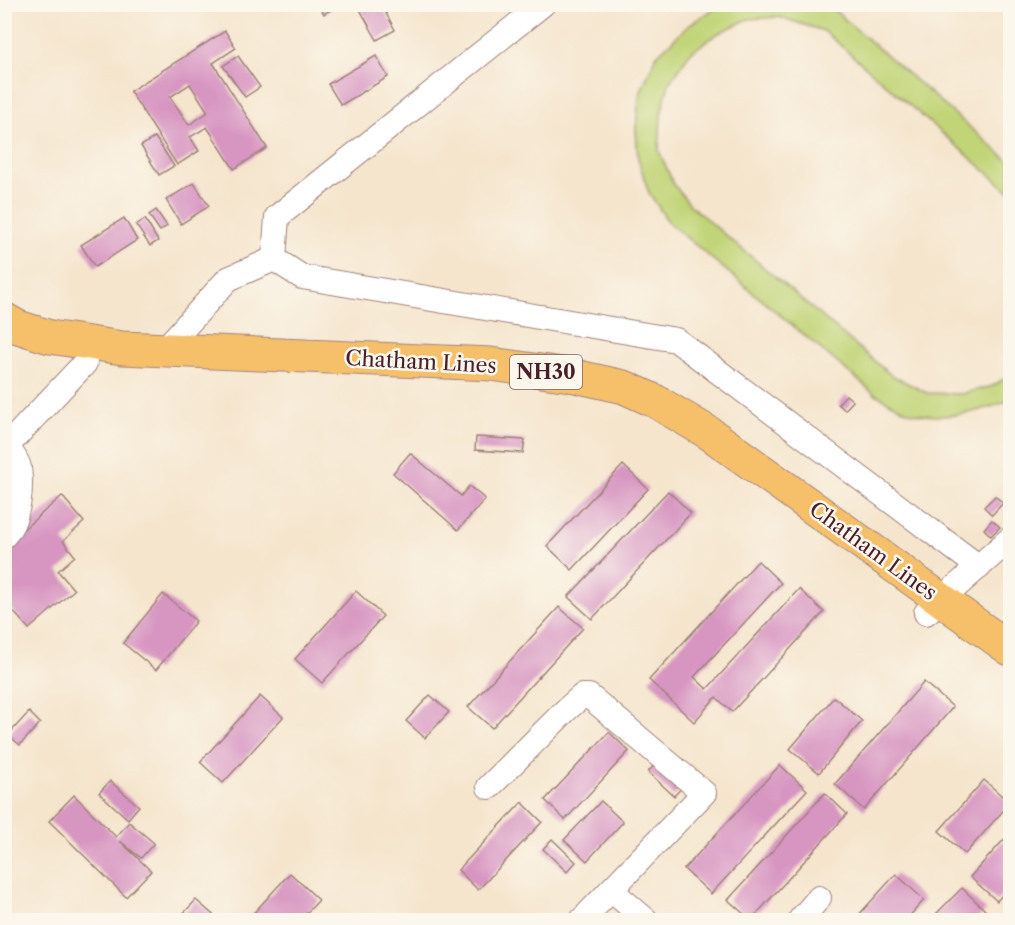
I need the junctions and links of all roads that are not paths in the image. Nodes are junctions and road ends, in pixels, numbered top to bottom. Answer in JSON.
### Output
{"nodes":[{"id":1,"x":543,"y":4,"type":"edge"},
{"id":2,"x":274,"y":259,"type":"junction"},
{"id":3,"x":4,"y":319,"type":"edge"},
{"id":4,"x":4,"y":341,"type":"edge"},
{"id":5,"x":164,"y":350,"type":"junction"},
{"id":6,"x":85,"y":363,"type":"junction"},
{"id":7,"x":6,"y":448,"type":"edge"},
{"id":8,"x":4,"y":536,"type":"edge"},
{"id":9,"x":1011,"y":539,"type":"edge"},
{"id":10,"x":979,"y":567,"type":"junction"},
{"id":11,"x":934,"y":606,"type":"junction"},
{"id":12,"x":1011,"y":649,"type":"edge"},
{"id":13,"x":1011,"y":672,"type":"edge"},
{"id":14,"x":489,"y":787,"type":"dead end"},
{"id":15,"x":611,"y":890,"type":"junction"},
{"id":16,"x":819,"y":898,"type":"dead end"},
{"id":17,"x":582,"y":921,"type":"edge"},
{"id":18,"x":646,"y":921,"type":"edge"},
{"id":19,"x":800,"y":921,"type":"edge"}],
"edges":[{"from":1,"to":2,"type":"street"},
{"from":2,"to":5,"type":"street"},
{"from":2,"to":10,"type":"street"},
{"from":3,"to":5,"type":"highway","name":"Chatham Lines","number":"NH30"},
{"from":4,"to":6,"type":"highway","name":"Chatham Lines","number":"NH30"},
{"from":5,"to":11,"type":"highway","name":"Chatham Lines","number":"NH30"},
{"from":6,"to":7,"type":"street"},
{"from":6,"to":11,"type":"highway","name":"Chatham Lines","number":"NH30"},
{"from":7,"to":8,"type":"street"},
{"from":9,"to":10,"type":"street"},
{"from":10,"to":11,"type":"street"},
{"from":11,"to":12,"type":"highway","name":"Chatham Lines","number":"NH30"},
{"from":11,"to":13,"type":"highway","name":"Chatham Lines","number":"NH30"},
{"from":14,"to":15,"type":"street"},
{"from":15,"to":17,"type":"street"},
{"from":15,"to":18,"type":"street"},
{"from":16,"to":19,"type":"street"}]}
